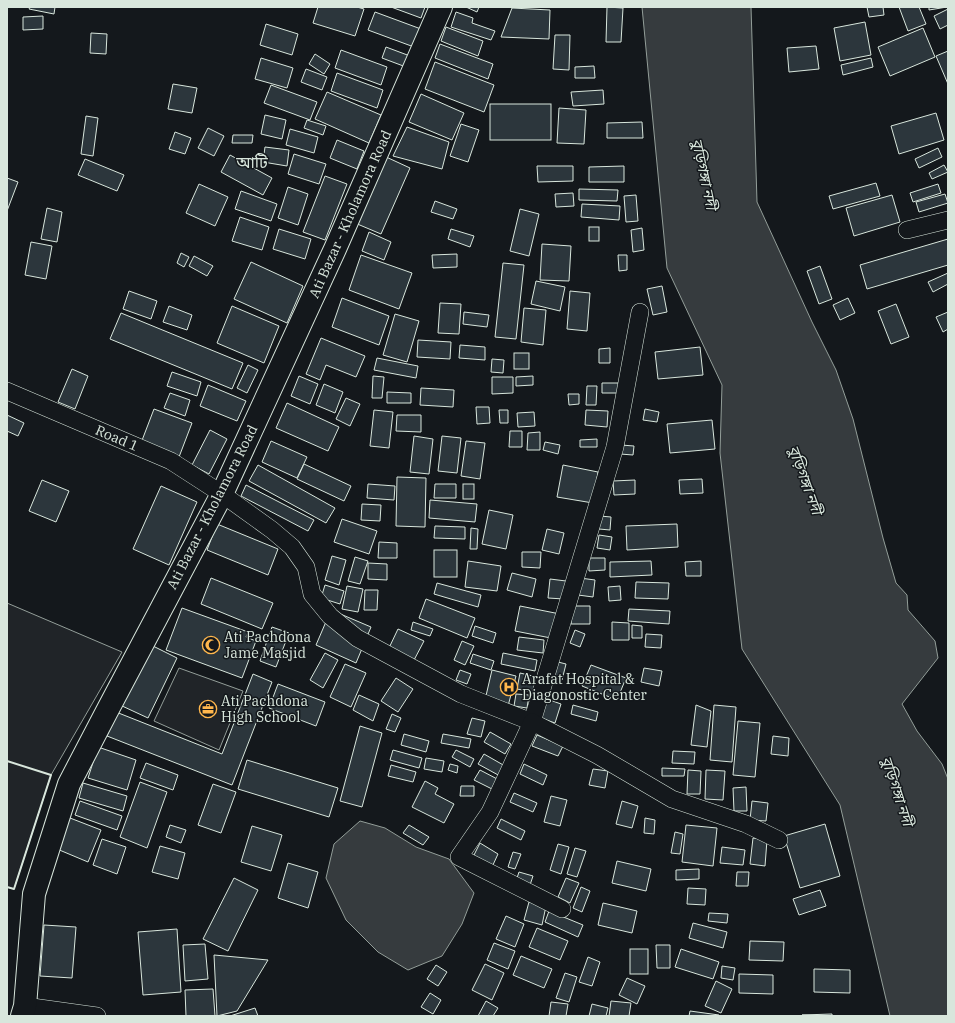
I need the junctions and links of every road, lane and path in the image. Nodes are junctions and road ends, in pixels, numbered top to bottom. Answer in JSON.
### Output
{"nodes":[{"id":1,"x":441,"y":7,"type":"edge"},
{"id":2,"x":948,"y":220,"type":"edge"},
{"id":3,"x":907,"y":230,"type":"dead end"},
{"id":4,"x":640,"y":312,"type":"dead end"},
{"id":5,"x":7,"y":392,"type":"edge"},
{"id":6,"x":222,"y":494,"type":"junction"},
{"id":7,"x":532,"y":722,"type":"junction"},
{"id":8,"x":779,"y":840,"type":"dead end"},
{"id":9,"x":562,"y":909,"type":"dead end"},
{"id":10,"x":23,"y":1011,"type":"edge"},
{"id":11,"x":97,"y":1016,"type":"edge"}],
"edges":[{"from":1,"to":6,"type":"main road","name":"Ati Bazar - Kholamora Road"},
{"from":2,"to":3,"type":"street"},
{"from":4,"to":7,"type":"street"},
{"from":5,"to":6,"type":"street","name":"Road 1"},
{"from":6,"to":7,"type":"street","name":"Road 1"},
{"from":6,"to":10,"type":"main road","name":"Ati Bazar - Kholamora Road"},
{"from":7,"to":8,"type":"street","name":"Road 1"},
{"from":7,"to":9,"type":"street"},
{"from":10,"to":11,"type":"street"}]}
